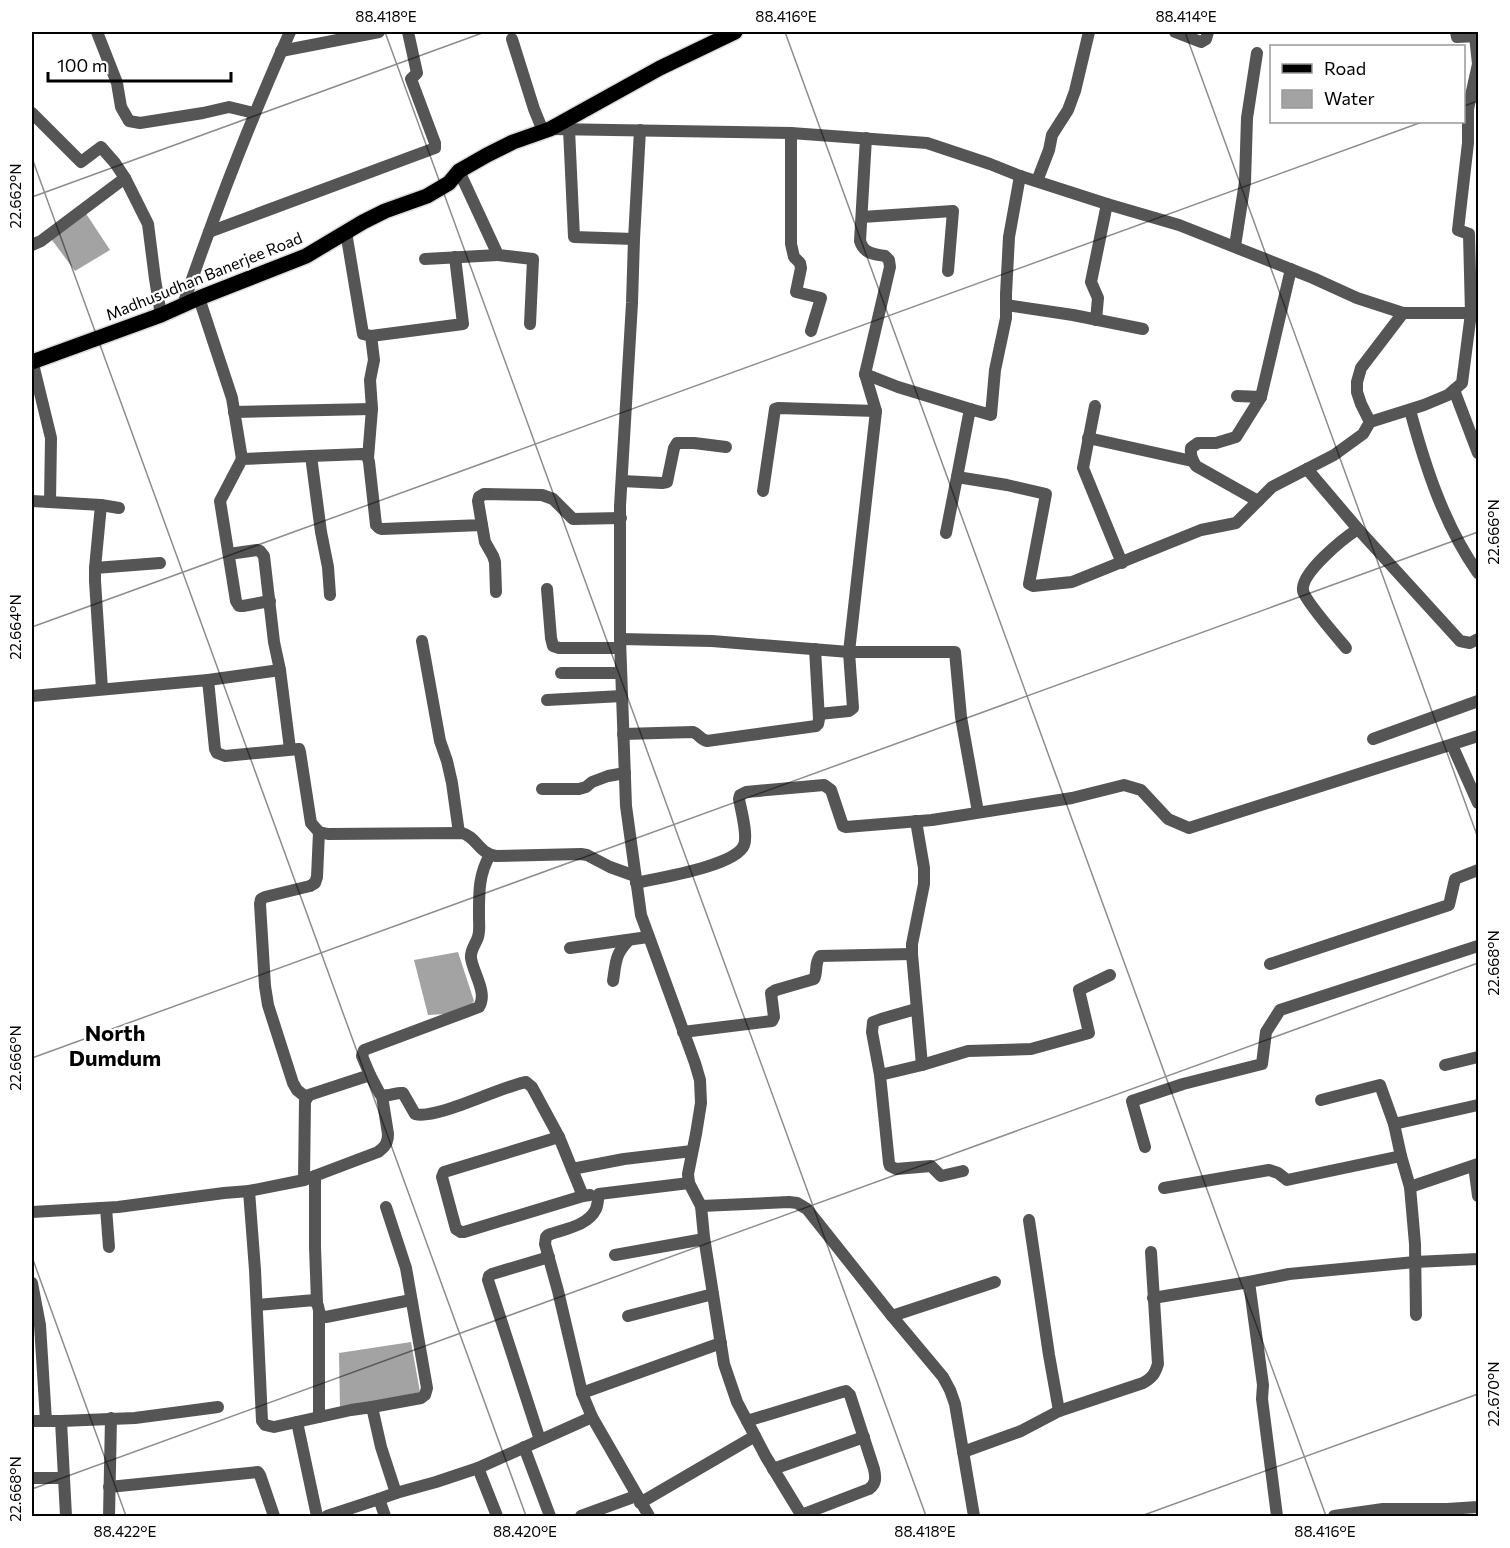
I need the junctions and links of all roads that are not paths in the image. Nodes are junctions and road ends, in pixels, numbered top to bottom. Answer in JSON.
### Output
{"nodes":[{"id":1,"x":97,"y":32,"type":"edge"},
{"id":2,"x":290,"y":32,"type":"edge"},
{"id":3,"x":379,"y":32,"type":"edge"},
{"id":4,"x":408,"y":32,"type":"edge"},
{"id":5,"x":735,"y":32,"type":"edge"},
{"id":6,"x":1089,"y":32,"type":"edge"},
{"id":7,"x":1175,"y":32,"type":"edge"},
{"id":8,"x":1208,"y":32,"type":"edge"},
{"id":9,"x":1456,"y":32,"type":"edge"},
{"id":10,"x":1477,"y":36,"type":"edge"},
{"id":11,"x":513,"y":39,"type":"dead end"},
{"id":12,"x":281,"y":51,"type":"junction"},
{"id":13,"x":1257,"y":52,"type":"dead end"},
{"id":14,"x":32,"y":113,"type":"edge"},
{"id":15,"x":254,"y":113,"type":"junction"},
{"id":16,"x":569,"y":129,"type":"junction"},
{"id":17,"x":546,"y":130,"type":"junction"},
{"id":18,"x":640,"y":130,"type":"junction"},
{"id":19,"x":791,"y":132,"type":"junction"},
{"id":20,"x":866,"y":138,"type":"junction"},
{"id":21,"x":459,"y":171,"type":"junction"},
{"id":22,"x":1020,"y":176,"type":"junction"},
{"id":23,"x":125,"y":178,"type":"junction"},
{"id":24,"x":1037,"y":181,"type":"junction"},
{"id":25,"x":1107,"y":204,"type":"junction"},
{"id":26,"x":862,"y":217,"type":"junction"},
{"id":27,"x":209,"y":232,"type":"junction"},
{"id":28,"x":346,"y":232,"type":"junction"},
{"id":29,"x":1474,"y":234,"type":"edge"},
{"id":30,"x":634,"y":239,"type":"junction"},
{"id":31,"x":32,"y":245,"type":"edge"},
{"id":32,"x":1235,"y":246,"type":"junction"},
{"id":33,"x":498,"y":255,"type":"junction"},
{"id":34,"x":455,"y":257,"type":"junction"},
{"id":35,"x":425,"y":259,"type":"dead end"},
{"id":36,"x":1291,"y":269,"type":"junction"},
{"id":37,"x":948,"y":271,"type":"dead end"},
{"id":38,"x":199,"y":298,"type":"junction"},
{"id":39,"x":183,"y":305,"type":"junction"},
{"id":40,"x":1006,"y":305,"type":"junction"},
{"id":41,"x":1403,"y":313,"type":"junction"},
{"id":42,"x":1475,"y":313,"type":"edge"},
{"id":43,"x":161,"y":315,"type":"junction"},
{"id":44,"x":1096,"y":320,"type":"junction"},
{"id":45,"x":530,"y":324,"type":"dead end"},
{"id":46,"x":1143,"y":329,"type":"dead end"},
{"id":47,"x":811,"y":331,"type":"dead end"},
{"id":48,"x":371,"y":336,"type":"junction"},
{"id":49,"x":32,"y":361,"type":"edge"},
{"id":50,"x":865,"y":374,"type":"junction"},
{"id":51,"x":1454,"y":390,"type":"junction"},
{"id":52,"x":1237,"y":396,"type":"dead end"},
{"id":53,"x":1261,"y":397,"type":"junction"},
{"id":54,"x":1095,"y":406,"type":"dead end"},
{"id":55,"x":372,"y":409,"type":"junction"},
{"id":56,"x":970,"y":409,"type":"junction"},
{"id":57,"x":1410,"y":410,"type":"junction"},
{"id":58,"x":876,"y":411,"type":"junction"},
{"id":59,"x":234,"y":412,"type":"junction"},
{"id":60,"x":1370,"y":422,"type":"junction"},
{"id":61,"x":1088,"y":438,"type":"junction"},
{"id":62,"x":726,"y":447,"type":"dead end"},
{"id":63,"x":1479,"y":453,"type":"edge"},
{"id":64,"x":311,"y":456,"type":"junction"},
{"id":65,"x":368,"y":458,"type":"junction"},
{"id":66,"x":242,"y":459,"type":"junction"},
{"id":67,"x":1192,"y":461,"type":"junction"},
{"id":68,"x":1307,"y":469,"type":"junction"},
{"id":69,"x":957,"y":477,"type":"junction"},
{"id":70,"x":622,"y":481,"type":"junction"},
{"id":71,"x":763,"y":491,"type":"dead end"},
{"id":72,"x":32,"y":501,"type":"edge"},
{"id":73,"x":1258,"y":501,"type":"junction"},
{"id":74,"x":50,"y":502,"type":"junction"},
{"id":75,"x":100,"y":505,"type":"junction"},
{"id":76,"x":119,"y":508,"type":"dead end"},
{"id":77,"x":621,"y":518,"type":"junction"},
{"id":78,"x":482,"y":525,"type":"junction"},
{"id":79,"x":1358,"y":529,"type":"junction"},
{"id":80,"x":946,"y":533,"type":"dead end"},
{"id":81,"x":229,"y":554,"type":"junction"},
{"id":82,"x":160,"y":563,"type":"dead end"},
{"id":83,"x":1122,"y":563,"type":"junction"},
{"id":84,"x":95,"y":568,"type":"junction"},
{"id":85,"x":1479,"y":573,"type":"edge"},
{"id":86,"x":546,"y":589,"type":"dead end"},
{"id":87,"x":496,"y":592,"type":"dead end"},
{"id":88,"x":330,"y":596,"type":"dead end"},
{"id":89,"x":270,"y":602,"type":"junction"},
{"id":90,"x":1479,"y":639,"type":"edge"},
{"id":91,"x":422,"y":641,"type":"dead end"},
{"id":92,"x":620,"y":644,"type":"junction"},
{"id":93,"x":1346,"y":648,"type":"dead end"},
{"id":94,"x":815,"y":649,"type":"junction"},
{"id":95,"x":849,"y":652,"type":"junction"},
{"id":96,"x":280,"y":670,"type":"junction"},
{"id":97,"x":621,"y":673,"type":"junction"},
{"id":98,"x":561,"y":674,"type":"dead end"},
{"id":99,"x":208,"y":680,"type":"junction"},
{"id":100,"x":102,"y":689,"type":"junction"},
{"id":101,"x":32,"y":696,"type":"edge"},
{"id":102,"x":622,"y":696,"type":"junction"},
{"id":103,"x":547,"y":700,"type":"dead end"},
{"id":104,"x":1479,"y":701,"type":"edge"},
{"id":105,"x":819,"y":714,"type":"junction"},
{"id":106,"x":623,"y":734,"type":"junction"},
{"id":107,"x":1479,"y":736,"type":"edge"},
{"id":108,"x":1373,"y":739,"type":"dead end"},
{"id":109,"x":1452,"y":745,"type":"junction"},
{"id":110,"x":290,"y":749,"type":"junction"},
{"id":111,"x":625,"y":773,"type":"junction"},
{"id":112,"x":542,"y":789,"type":"dead end"},
{"id":113,"x":1479,"y":803,"type":"edge"},
{"id":114,"x":978,"y":812,"type":"junction"},
{"id":115,"x":916,"y":821,"type":"junction"},
{"id":116,"x":319,"y":832,"type":"junction"},
{"id":117,"x":459,"y":833,"type":"junction"},
{"id":118,"x":490,"y":855,"type":"junction"},
{"id":119,"x":1479,"y":870,"type":"edge"},
{"id":120,"x":636,"y":879,"type":"junction"},
{"id":121,"x":648,"y":937,"type":"junction"},
{"id":122,"x":628,"y":940,"type":"junction"},
{"id":123,"x":1479,"y":946,"type":"edge"},
{"id":124,"x":570,"y":948,"type":"dead end"},
{"id":125,"x":912,"y":954,"type":"junction"},
{"id":126,"x":1270,"y":964,"type":"dead end"},
{"id":127,"x":1110,"y":975,"type":"dead end"},
{"id":128,"x":613,"y":981,"type":"dead end"},
{"id":129,"x":916,"y":1009,"type":"junction"},
{"id":130,"x":683,"y":1032,"type":"junction"},
{"id":131,"x":1479,"y":1057,"type":"edge"},
{"id":132,"x":922,"y":1065,"type":"junction"},
{"id":133,"x":1445,"y":1065,"type":"dead end"},
{"id":134,"x":370,"y":1075,"type":"junction"},
{"id":135,"x":880,"y":1075,"type":"junction"},
{"id":136,"x":382,"y":1095,"type":"junction"},
{"id":137,"x":307,"y":1098,"type":"junction"},
{"id":138,"x":1321,"y":1100,"type":"dead end"},
{"id":139,"x":1479,"y":1105,"type":"edge"},
{"id":140,"x":1394,"y":1124,"type":"junction"},
{"id":141,"x":559,"y":1137,"type":"junction"},
{"id":142,"x":1145,"y":1147,"type":"dead end"},
{"id":143,"x":692,"y":1151,"type":"junction"},
{"id":144,"x":1401,"y":1156,"type":"junction"},
{"id":145,"x":1476,"y":1165,"type":"edge"},
{"id":146,"x":572,"y":1169,"type":"junction"},
{"id":147,"x":963,"y":1171,"type":"dead end"},
{"id":148,"x":309,"y":1178,"type":"junction"},
{"id":149,"x":689,"y":1183,"type":"junction"},
{"id":150,"x":1410,"y":1187,"type":"junction"},
{"id":151,"x":1164,"y":1188,"type":"dead end"},
{"id":152,"x":249,"y":1191,"type":"junction"},
{"id":153,"x":599,"y":1194,"type":"junction"},
{"id":154,"x":583,"y":1196,"type":"junction"},
{"id":155,"x":1479,"y":1196,"type":"edge"},
{"id":156,"x":700,"y":1206,"type":"junction"},
{"id":157,"x":386,"y":1207,"type":"dead end"},
{"id":158,"x":106,"y":1208,"type":"junction"},
{"id":159,"x":32,"y":1212,"type":"edge"},
{"id":160,"x":1029,"y":1220,"type":"dead end"},
{"id":161,"x":704,"y":1239,"type":"junction"},
{"id":162,"x":109,"y":1247,"type":"dead end"},
{"id":163,"x":1151,"y":1252,"type":"dead end"},
{"id":164,"x":615,"y":1255,"type":"dead end"},
{"id":165,"x":549,"y":1257,"type":"junction"},
{"id":166,"x":1479,"y":1259,"type":"edge"},
{"id":167,"x":1415,"y":1262,"type":"junction"},
{"id":168,"x":995,"y":1282,"type":"dead end"},
{"id":169,"x":1249,"y":1282,"type":"junction"},
{"id":170,"x":32,"y":1283,"type":"edge"},
{"id":171,"x":713,"y":1294,"type":"junction"},
{"id":172,"x":1153,"y":1298,"type":"junction"},
{"id":173,"x":411,"y":1300,"type":"junction"},
{"id":174,"x":257,"y":1305,"type":"junction"},
{"id":175,"x":318,"y":1308,"type":"junction"},
{"id":176,"x":1416,"y":1315,"type":"dead end"},
{"id":177,"x":628,"y":1316,"type":"dead end"},
{"id":178,"x":892,"y":1316,"type":"junction"},
{"id":179,"x":721,"y":1343,"type":"junction"},
{"id":180,"x":582,"y":1393,"type":"junction"},
{"id":181,"x":218,"y":1407,"type":"dead end"},
{"id":182,"x":372,"y":1407,"type":"junction"},
{"id":183,"x":1059,"y":1411,"type":"junction"},
{"id":184,"x":319,"y":1417,"type":"junction"},
{"id":185,"x":592,"y":1417,"type":"junction"},
{"id":186,"x":111,"y":1418,"type":"junction"},
{"id":187,"x":747,"y":1420,"type":"junction"},
{"id":188,"x":32,"y":1421,"type":"edge"},
{"id":189,"x":46,"y":1421,"type":"junction"},
{"id":190,"x":62,"y":1421,"type":"junction"},
{"id":191,"x":297,"y":1422,"type":"junction"},
{"id":192,"x":755,"y":1436,"type":"junction"},
{"id":193,"x":864,"y":1437,"type":"junction"},
{"id":194,"x":540,"y":1440,"type":"junction"},
{"id":195,"x":524,"y":1447,"type":"junction"},
{"id":196,"x":963,"y":1452,"type":"junction"},
{"id":197,"x":478,"y":1468,"type":"junction"},
{"id":198,"x":773,"y":1469,"type":"junction"},
{"id":199,"x":32,"y":1478,"type":"edge"},
{"id":200,"x":64,"y":1478,"type":"junction"},
{"id":201,"x":109,"y":1487,"type":"junction"},
{"id":202,"x":396,"y":1493,"type":"junction"},
{"id":203,"x":379,"y":1499,"type":"junction"},
{"id":204,"x":638,"y":1499,"type":"junction"},
{"id":205,"x":1479,"y":1507,"type":"edge"},
{"id":206,"x":66,"y":1516,"type":"edge"},
{"id":207,"x":109,"y":1516,"type":"edge"},
{"id":208,"x":274,"y":1516,"type":"edge"},
{"id":209,"x":318,"y":1516,"type":"edge"},
{"id":210,"x":327,"y":1516,"type":"edge"},
{"id":211,"x":386,"y":1516,"type":"edge"},
{"id":212,"x":497,"y":1516,"type":"edge"},
{"id":213,"x":550,"y":1516,"type":"edge"},
{"id":214,"x":581,"y":1516,"type":"edge"},
{"id":215,"x":648,"y":1516,"type":"edge"},
{"id":216,"x":801,"y":1516,"type":"edge"},
{"id":217,"x":974,"y":1516,"type":"edge"},
{"id":218,"x":1277,"y":1516,"type":"edge"},
{"id":219,"x":1334,"y":1516,"type":"edge"}],
"edges":[{"from":1,"to":15,"type":"street"},
{"from":2,"to":12,"type":"street"},
{"from":3,"to":12,"type":"street"},
{"from":4,"to":27,"type":"street"},
{"from":5,"to":17,"type":"main road","name":"Madhusudhan Banerjee Road"},
{"from":6,"to":24,"type":"street"},
{"from":7,"to":8,"type":"street"},
{"from":9,"to":10,"type":"street"},
{"from":10,"to":29,"type":"street"},
{"from":11,"to":17,"type":"street"},
{"from":12,"to":15,"type":"street"},
{"from":13,"to":32,"type":"street"},
{"from":14,"to":23,"type":"street"},
{"from":15,"to":27,"type":"street"},
{"from":16,"to":17,"type":"street"},
{"from":16,"to":18,"type":"street"},
{"from":16,"to":30,"type":"street"},
{"from":17,"to":21,"type":"main road","name":"Madhusudhan Banerjee Road"},
{"from":18,"to":19,"type":"street"},
{"from":18,"to":30,"type":"street"},
{"from":19,"to":20,"type":"street"},
{"from":19,"to":47,"type":"street"},
{"from":20,"to":22,"type":"street"},
{"from":20,"to":26,"type":"street"},
{"from":21,"to":28,"type":"main road","name":"Madhusudhan Banerjee Road"},
{"from":21,"to":33,"type":"street"},
{"from":22,"to":24,"type":"street"},
{"from":22,"to":40,"type":"street"},
{"from":23,"to":31,"type":"street"},
{"from":23,"to":43,"type":"street"},
{"from":24,"to":25,"type":"street"},
{"from":25,"to":32,"type":"street"},
{"from":25,"to":44,"type":"street"},
{"from":26,"to":37,"type":"street"},
{"from":26,"to":50,"type":"street"},
{"from":27,"to":39,"type":"street"},
{"from":28,"to":38,"type":"main road","name":"Madhusudhan Banerjee Road"},
{"from":28,"to":48,"type":"street"},
{"from":29,"to":42,"type":"street"},
{"from":30,"to":70,"type":"street"},
{"from":32,"to":36,"type":"street"},
{"from":33,"to":34,"type":"street"},
{"from":33,"to":45,"type":"street"},
{"from":34,"to":35,"type":"street"},
{"from":34,"to":48,"type":"street"},
{"from":36,"to":41,"type":"street"},
{"from":36,"to":53,"type":"street"},
{"from":38,"to":39,"type":"main road","name":"Madhusudhan Banerjee Road"},
{"from":38,"to":59,"type":"street"},
{"from":39,"to":43,"type":"main road","name":"Madhusudhan Banerjee Road"},
{"from":40,"to":44,"type":"street"},
{"from":40,"to":56,"type":"street"},
{"from":41,"to":42,"type":"street"},
{"from":41,"to":60,"type":"street"},
{"from":42,"to":51,"type":"street"},
{"from":43,"to":49,"type":"main road","name":"Madhusudhan Banerjee Road"},
{"from":44,"to":46,"type":"street"},
{"from":48,"to":55,"type":"street"},
{"from":49,"to":74,"type":"street"},
{"from":50,"to":56,"type":"street"},
{"from":50,"to":58,"type":"street"},
{"from":51,"to":57,"type":"street"},
{"from":51,"to":63,"type":"street"},
{"from":52,"to":53,"type":"street"},
{"from":53,"to":67,"type":"street"},
{"from":54,"to":61,"type":"street"},
{"from":55,"to":59,"type":"street"},
{"from":55,"to":65,"type":"street"},
{"from":56,"to":69,"type":"street"},
{"from":57,"to":60,"type":"street"},
{"from":57,"to":85,"type":"street"},
{"from":58,"to":71,"type":"street"},
{"from":58,"to":95,"type":"street"},
{"from":59,"to":66,"type":"street"},
{"from":60,"to":68,"type":"street"},
{"from":61,"to":67,"type":"street"},
{"from":61,"to":83,"type":"street"},
{"from":62,"to":70,"type":"street"},
{"from":64,"to":65,"type":"street"},
{"from":64,"to":66,"type":"street"},
{"from":64,"to":88,"type":"street"},
{"from":65,"to":78,"type":"street"},
{"from":66,"to":81,"type":"street"},
{"from":67,"to":73,"type":"street"},
{"from":68,"to":73,"type":"street"},
{"from":68,"to":79,"type":"street"},
{"from":69,"to":80,"type":"street"},
{"from":69,"to":83,"type":"street"},
{"from":70,"to":77,"type":"street"},
{"from":72,"to":74,"type":"street"},
{"from":73,"to":83,"type":"street"},
{"from":74,"to":75,"type":"street"},
{"from":75,"to":76,"type":"street"},
{"from":75,"to":84,"type":"street"},
{"from":77,"to":78,"type":"street"},
{"from":77,"to":92,"type":"street"},
{"from":78,"to":87,"type":"street"},
{"from":79,"to":90,"type":"street"},
{"from":79,"to":93,"type":"street"},
{"from":81,"to":89,"type":"street"},
{"from":81,"to":89,"type":"street"},
{"from":82,"to":84,"type":"street"},
{"from":84,"to":100,"type":"street"},
{"from":86,"to":92,"type":"street"},
{"from":89,"to":96,"type":"street"},
{"from":91,"to":117,"type":"street"},
{"from":92,"to":94,"type":"street"},
{"from":92,"to":97,"type":"street"},
{"from":94,"to":95,"type":"street"},
{"from":94,"to":105,"type":"street"},
{"from":95,"to":105,"type":"street"},
{"from":95,"to":114,"type":"street"},
{"from":96,"to":99,"type":"street"},
{"from":96,"to":110,"type":"street"},
{"from":97,"to":98,"type":"street"},
{"from":97,"to":102,"type":"street"},
{"from":99,"to":100,"type":"street"},
{"from":99,"to":110,"type":"street"},
{"from":100,"to":101,"type":"street"},
{"from":102,"to":103,"type":"street"},
{"from":102,"to":106,"type":"street"},
{"from":104,"to":108,"type":"street"},
{"from":105,"to":106,"type":"street"},
{"from":106,"to":111,"type":"street"},
{"from":107,"to":109,"type":"street"},
{"from":109,"to":113,"type":"street"},
{"from":109,"to":114,"type":"street"},
{"from":110,"to":116,"type":"street"},
{"from":111,"to":112,"type":"street"},
{"from":111,"to":120,"type":"street"},
{"from":114,"to":115,"type":"street"},
{"from":115,"to":120,"type":"street"},
{"from":115,"to":125,"type":"street"},
{"from":116,"to":117,"type":"street"},
{"from":116,"to":137,"type":"street"},
{"from":117,"to":118,"type":"street"},
{"from":118,"to":120,"type":"street"},
{"from":118,"to":134,"type":"street"},
{"from":119,"to":126,"type":"street"},
{"from":120,"to":121,"type":"street"},
{"from":121,"to":122,"type":"street"},
{"from":121,"to":130,"type":"street"},
{"from":122,"to":124,"type":"street"},
{"from":122,"to":128,"type":"street"},
{"from":123,"to":142,"type":"street"},
{"from":125,"to":129,"type":"street"},
{"from":125,"to":130,"type":"street"},
{"from":127,"to":132,"type":"street"},
{"from":129,"to":132,"type":"street"},
{"from":129,"to":135,"type":"street"},
{"from":130,"to":143,"type":"street"},
{"from":131,"to":133,"type":"street"},
{"from":132,"to":135,"type":"street"},
{"from":134,"to":136,"type":"street"},
{"from":134,"to":137,"type":"street"},
{"from":135,"to":147,"type":"street"},
{"from":136,"to":141,"type":"street"},
{"from":136,"to":148,"type":"street"},
{"from":137,"to":148,"type":"street"},
{"from":138,"to":140,"type":"street"},
{"from":139,"to":140,"type":"street"},
{"from":140,"to":144,"type":"street"},
{"from":141,"to":146,"type":"street"},
{"from":141,"to":154,"type":"street"},
{"from":143,"to":146,"type":"street"},
{"from":143,"to":149,"type":"street"},
{"from":144,"to":150,"type":"street"},
{"from":144,"to":151,"type":"street"},
{"from":145,"to":150,"type":"street"},
{"from":145,"to":155,"type":"street"},
{"from":146,"to":154,"type":"street"},
{"from":148,"to":152,"type":"street"},
{"from":148,"to":175,"type":"street"},
{"from":149,"to":153,"type":"street"},
{"from":149,"to":156,"type":"street"},
{"from":150,"to":167,"type":"street"},
{"from":152,"to":158,"type":"street"},
{"from":152,"to":174,"type":"street"},
{"from":153,"to":154,"type":"street"},
{"from":153,"to":165,"type":"street"},
{"from":156,"to":161,"type":"street"},
{"from":156,"to":178,"type":"street"},
{"from":157,"to":173,"type":"street"},
{"from":158,"to":159,"type":"street"},
{"from":158,"to":162,"type":"street"},
{"from":160,"to":183,"type":"street"},
{"from":161,"to":164,"type":"street"},
{"from":161,"to":171,"type":"street"},
{"from":163,"to":172,"type":"street"},
{"from":165,"to":180,"type":"street"},
{"from":165,"to":194,"type":"street"},
{"from":166,"to":167,"type":"street"},
{"from":167,"to":169,"type":"street"},
{"from":167,"to":176,"type":"street"},
{"from":168,"to":178,"type":"street"},
{"from":169,"to":172,"type":"street"},
{"from":169,"to":218,"type":"street"},
{"from":170,"to":189,"type":"street"},
{"from":171,"to":177,"type":"street"},
{"from":171,"to":179,"type":"street"},
{"from":172,"to":183,"type":"street"},
{"from":173,"to":175,"type":"street"},
{"from":173,"to":182,"type":"street"},
{"from":174,"to":175,"type":"street"},
{"from":174,"to":191,"type":"street"},
{"from":175,"to":184,"type":"street"},
{"from":178,"to":196,"type":"street"},
{"from":179,"to":180,"type":"street"},
{"from":179,"to":187,"type":"street"},
{"from":180,"to":185,"type":"street"},
{"from":181,"to":186,"type":"street"},
{"from":182,"to":184,"type":"street"},
{"from":182,"to":202,"type":"street"},
{"from":183,"to":196,"type":"street"},
{"from":184,"to":191,"type":"street"},
{"from":185,"to":194,"type":"street"},
{"from":185,"to":204,"type":"street"},
{"from":186,"to":190,"type":"street"},
{"from":186,"to":201,"type":"street"},
{"from":187,"to":192,"type":"street"},
{"from":187,"to":193,"type":"street"},
{"from":188,"to":189,"type":"street"},
{"from":189,"to":190,"type":"street"},
{"from":190,"to":200,"type":"street"},
{"from":191,"to":209,"type":"street"},
{"from":192,"to":198,"type":"street"},
{"from":192,"to":204,"type":"street"},
{"from":193,"to":198,"type":"street"},
{"from":193,"to":216,"type":"street"},
{"from":194,"to":195,"type":"street"},
{"from":195,"to":197,"type":"street"},
{"from":195,"to":213,"type":"street"},
{"from":196,"to":217,"type":"street"},
{"from":197,"to":202,"type":"street"},
{"from":197,"to":212,"type":"street"},
{"from":198,"to":216,"type":"street"},
{"from":199,"to":200,"type":"street"},
{"from":200,"to":206,"type":"street"},
{"from":201,"to":207,"type":"street"},
{"from":201,"to":208,"type":"street"},
{"from":202,"to":203,"type":"street"},
{"from":203,"to":210,"type":"street"},
{"from":203,"to":211,"type":"street"},
{"from":204,"to":214,"type":"street"},
{"from":204,"to":215,"type":"street"},
{"from":205,"to":219,"type":"street"}]}
